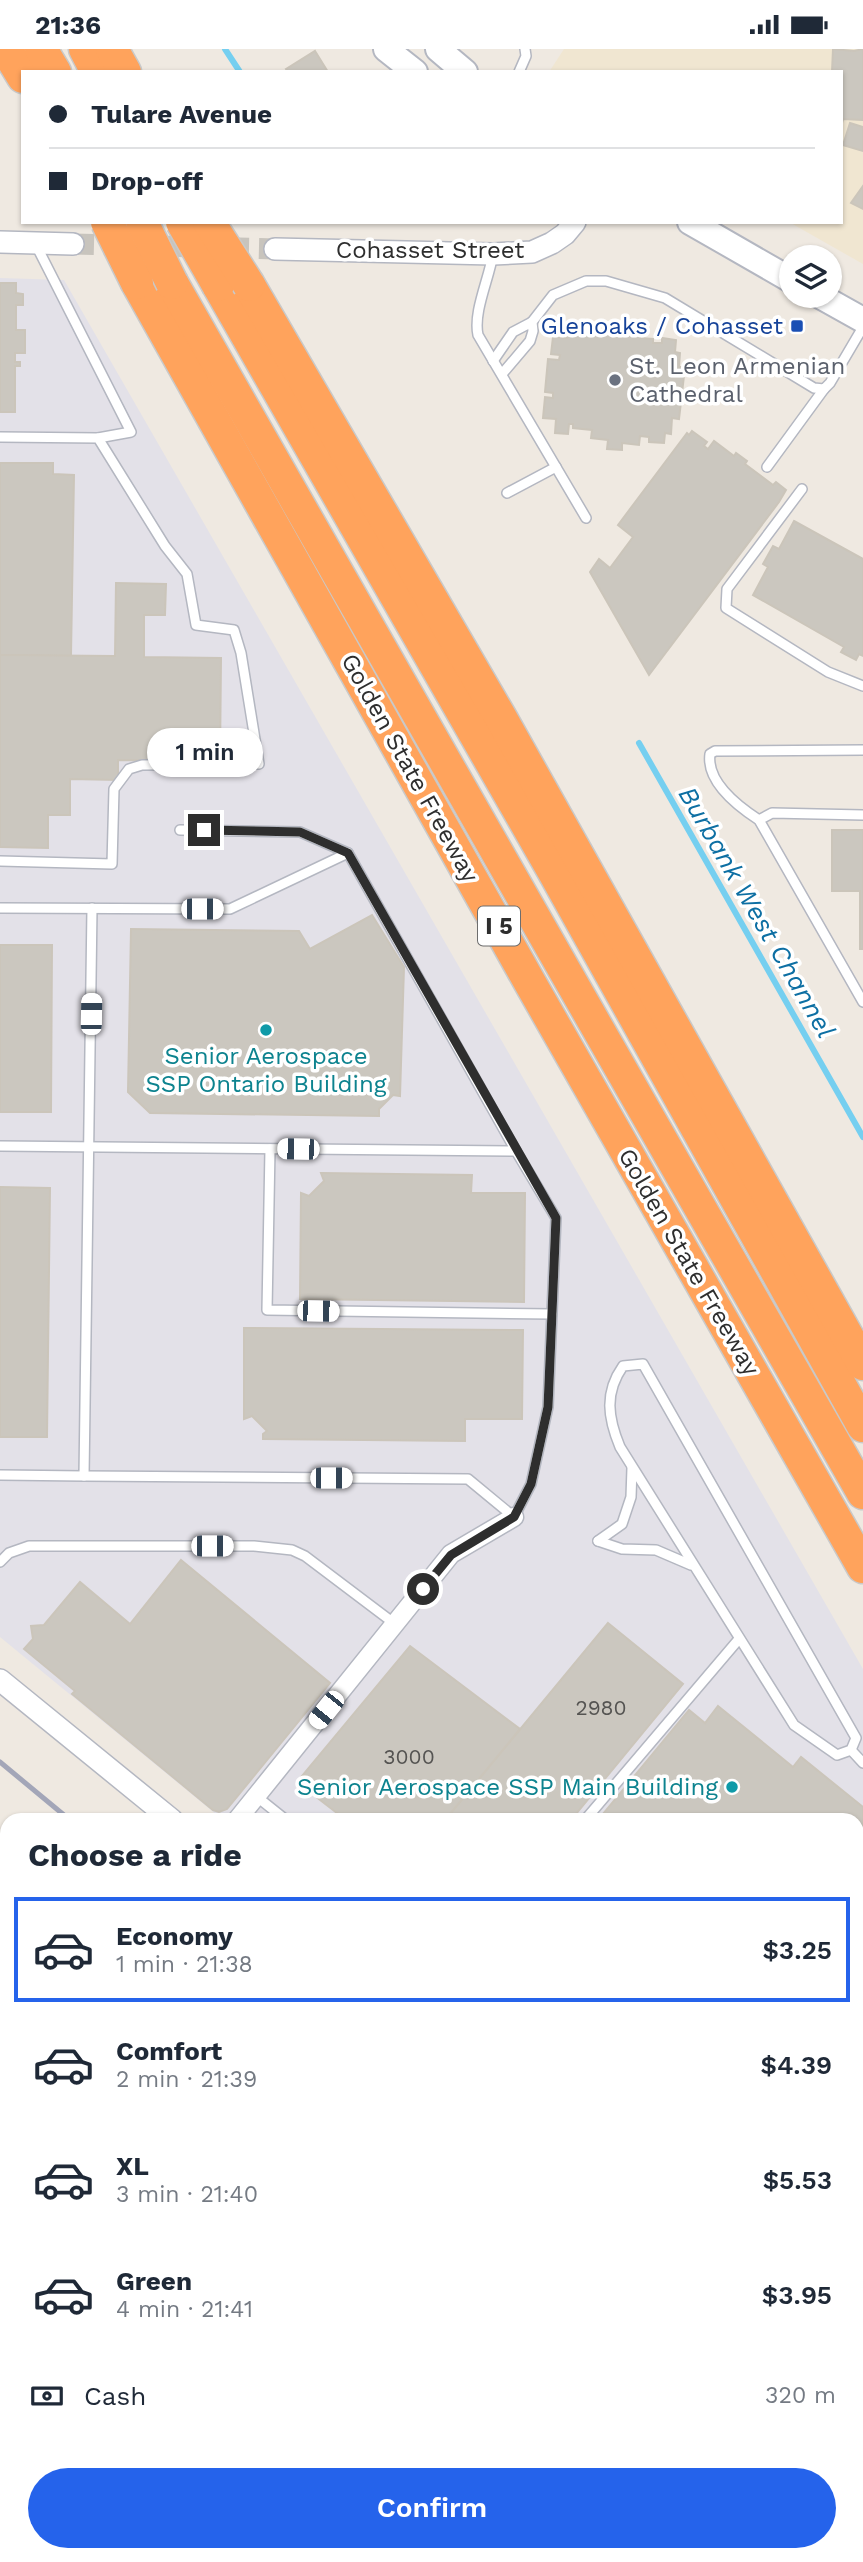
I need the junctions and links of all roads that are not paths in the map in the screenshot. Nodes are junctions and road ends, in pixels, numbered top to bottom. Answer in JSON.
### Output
{"nodes":[{"id":1,"x":6,"y":49,"type":"edge"},
{"id":2,"x":41,"y":49,"type":"edge"},
{"id":3,"x":85,"y":49,"type":"edge"},
{"id":4,"x":112,"y":49,"type":"edge"},
{"id":5,"x":386,"y":49,"type":"edge"},
{"id":6,"x":438,"y":49,"type":"edge"},
{"id":7,"x":525,"y":49,"type":"edge"},
{"id":8,"x":54,"y":70,"type":"edge"},
{"id":9,"x":96,"y":70,"type":"edge"},
{"id":10,"x":124,"y":70,"type":"edge"},
{"id":11,"x":412,"y":70,"type":"edge"},
{"id":12,"x":463,"y":70,"type":"edge"},
{"id":13,"x":520,"y":70,"type":"edge"},
{"id":14,"x":21,"y":74,"type":"edge"},
{"id":15,"x":108,"y":224,"type":"edge"},
{"id":16,"x":143,"y":224,"type":"edge"},
{"id":17,"x":182,"y":224,"type":"edge"},
{"id":18,"x":210,"y":224,"type":"edge"},
{"id":19,"x":573,"y":224,"type":"edge"},
{"id":20,"x":693,"y":224,"type":"edge"},
{"id":21,"x":0,"y":242,"type":"edge"},
{"id":22,"x":36,"y":243,"type":"junction"},
{"id":23,"x":73,"y":244,"type":"tunnel mouth"},
{"id":24,"x":275,"y":249,"type":"tunnel mouth"},
{"id":25,"x":494,"y":254,"type":"junction"},
{"id":26,"x":779,"y":273,"type":"edge"},
{"id":27,"x":842,"y":308,"type":"edge"},
{"id":28,"x":863,"y":320,"type":"edge"},
{"id":29,"x":532,"y":322,"type":"junction"},
{"id":30,"x":863,"y":327,"type":"edge"},
{"id":31,"x":494,"y":361,"type":"junction"},
{"id":32,"x":502,"y":374,"type":"junction"},
{"id":33,"x":824,"y":389,"type":"junction"},
{"id":34,"x":0,"y":437,"type":"edge"},
{"id":35,"x":98,"y":438,"type":"junction"},
{"id":36,"x":556,"y":467,"type":"junction"},
{"id":37,"x":767,"y":467,"type":"dead end"},
{"id":38,"x":802,"y":488,"type":"dead end"},
{"id":39,"x":507,"y":493,"type":"dead end"},
{"id":40,"x":586,"y":518,"type":"dead end"},
{"id":41,"x":863,"y":686,"type":"edge"},
{"id":42,"x":863,"y":750,"type":"edge"},
{"id":43,"x":863,"y":815,"type":"edge"},
{"id":44,"x":759,"y":820,"type":"junction"},
{"id":45,"x":180,"y":830,"type":"dead end"},
{"id":46,"x":348,"y":853,"type":"junction"},
{"id":47,"x":0,"y":861,"type":"edge"},
{"id":48,"x":0,"y":908,"type":"edge"},
{"id":49,"x":92,"y":908,"type":"junction"},
{"id":50,"x":863,"y":1002,"type":"edge"},
{"id":51,"x":0,"y":1146,"type":"edge"},
{"id":52,"x":89,"y":1147,"type":"junction"},
{"id":53,"x":270,"y":1149,"type":"junction"},
{"id":54,"x":516,"y":1151,"type":"junction"},
{"id":55,"x":552,"y":1314,"type":"junction"},
{"id":56,"x":863,"y":1364,"type":"edge"},
{"id":57,"x":863,"y":1426,"type":"edge"},
{"id":58,"x":632,"y":1467,"type":"junction"},
{"id":59,"x":0,"y":1475,"type":"edge"},
{"id":60,"x":84,"y":1476,"type":"junction"},
{"id":61,"x":863,"y":1493,"type":"edge"},
{"id":62,"x":514,"y":1517,"type":"junction"},
{"id":63,"x":0,"y":1562,"type":"edge"},
{"id":64,"x":693,"y":1566,"type":"junction"},
{"id":65,"x":863,"y":1567,"type":"edge"},
{"id":66,"x":395,"y":1624,"type":"junction"},
{"id":67,"x":739,"y":1639,"type":"junction"},
{"id":68,"x":0,"y":1680,"type":"edge"},
{"id":69,"x":851,"y":1750,"type":"junction"},
{"id":70,"x":863,"y":1763,"type":"edge"},
{"id":71,"x":257,"y":1796,"type":"junction"},
{"id":72,"x":163,"y":1813,"type":"edge"},
{"id":73,"x":243,"y":1813,"type":"edge"},
{"id":74,"x":278,"y":1813,"type":"edge"},
{"id":75,"x":591,"y":1813,"type":"edge"}],
"edges":[{"from":1,"to":14,"type":"highway"},
{"from":2,"to":8,"type":"highway"},
{"from":3,"to":9,"type":"highway"},
{"from":4,"to":10,"type":"highway"},
{"from":5,"to":11,"type":"main road"},
{"from":6,"to":12,"type":"main road"},
{"from":7,"to":13,"type":"lane"},
{"from":15,"to":65,"type":"highway","name":"Golden State Freeway","number":"I 5","bridge":true},
{"from":16,"to":61,"type":"highway","bridge":true},
{"from":17,"to":57,"type":"highway","bridge":true},
{"from":18,"to":56,"type":"highway","bridge":true},
{"from":19,"to":25,"type":"street","name":"Cohasset Street"},
{"from":20,"to":26,"type":"main road"},
{"from":21,"to":22,"type":"street"},
{"from":22,"to":23,"type":"street"},
{"from":22,"to":35,"type":"lane"},
{"from":24,"to":25,"type":"street","name":"Cohasset Street"},
{"from":25,"to":31,"type":"lane"},
{"from":27,"to":28,"type":"main road"},
{"from":29,"to":31,"type":"lane"},
{"from":29,"to":32,"type":"lane"},
{"from":29,"to":33,"type":"lane"},
{"from":30,"to":33,"type":"lane"},
{"from":31,"to":32,"type":"lane"},
{"from":32,"to":36,"type":"lane"},
{"from":33,"to":37,"type":"lane"},
{"from":34,"to":35,"type":"lane"},
{"from":35,"to":47,"type":"lane"},
{"from":36,"to":39,"type":"lane"},
{"from":36,"to":40,"type":"lane"},
{"from":38,"to":41,"type":"lane"},
{"from":42,"to":44,"type":"lane"},
{"from":43,"to":44,"type":"lane"},
{"from":44,"to":50,"type":"lane"},
{"from":45,"to":46,"type":"lane"},
{"from":46,"to":49,"type":"lane"},
{"from":46,"to":54,"type":"lane"},
{"from":48,"to":49,"type":"lane"},
{"from":49,"to":52,"type":"lane"},
{"from":51,"to":52,"type":"lane"},
{"from":52,"to":53,"type":"lane"},
{"from":52,"to":60,"type":"lane"},
{"from":53,"to":54,"type":"lane"},
{"from":53,"to":55,"type":"lane"},
{"from":54,"to":55,"type":"lane"},
{"from":55,"to":62,"type":"lane"},
{"from":58,"to":64,"type":"lane"},
{"from":58,"to":64,"type":"lane"},
{"from":58,"to":69,"type":"lane"},
{"from":59,"to":60,"type":"lane"},
{"from":60,"to":62,"type":"lane"},
{"from":62,"to":66,"type":"street"},
{"from":63,"to":66,"type":"lane"},
{"from":64,"to":67,"type":"lane"},
{"from":66,"to":71,"type":"street"},
{"from":67,"to":69,"type":"lane"},
{"from":67,"to":75,"type":"lane"},
{"from":68,"to":72,"type":"street"},
{"from":69,"to":70,"type":"lane"},
{"from":71,"to":73,"type":"street"},
{"from":71,"to":74,"type":"lane"}]}
